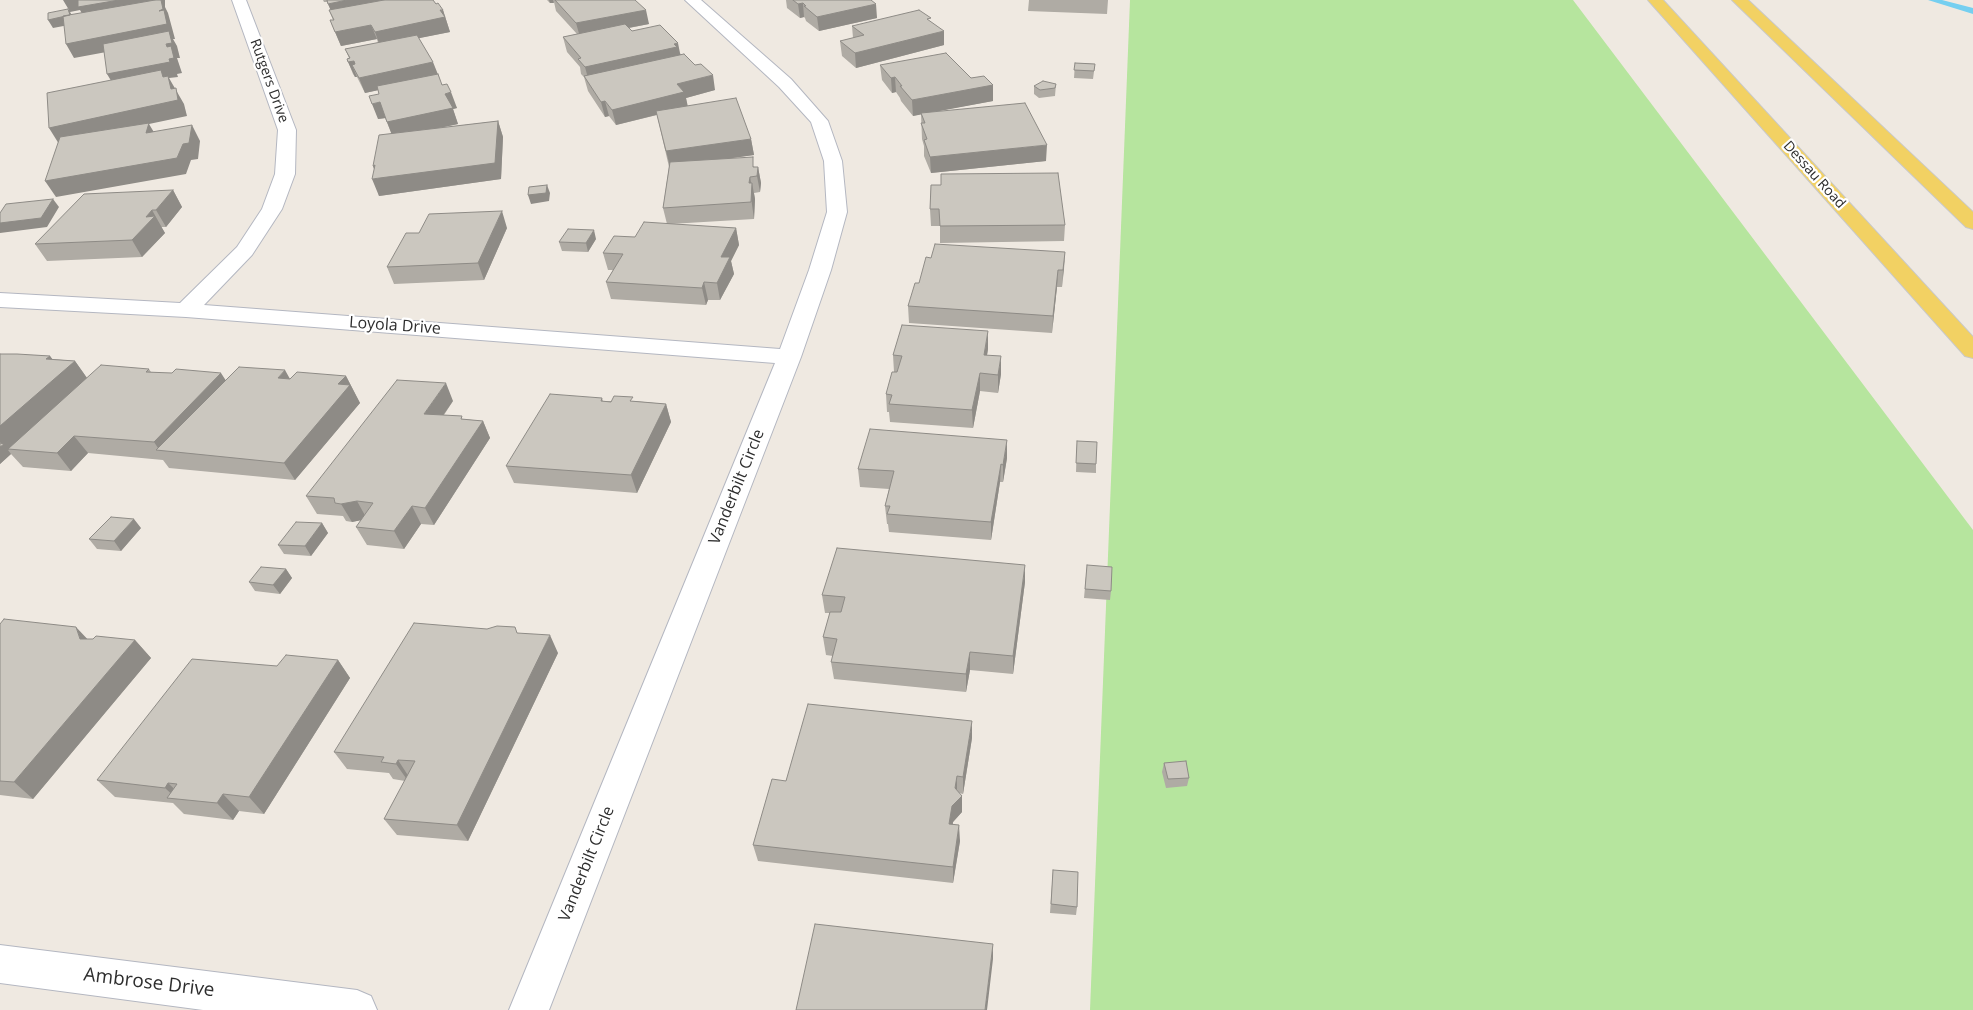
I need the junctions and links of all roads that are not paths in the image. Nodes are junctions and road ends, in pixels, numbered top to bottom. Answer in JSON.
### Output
{"nodes":[{"id":1,"x":239,"y":0,"type":"edge"},
{"id":2,"x":692,"y":0,"type":"edge"},
{"id":3,"x":1655,"y":0,"type":"edge"},
{"id":4,"x":1739,"y":0,"type":"edge"},
{"id":5,"x":1973,"y":223,"type":"edge"},
{"id":6,"x":0,"y":300,"type":"edge"},
{"id":7,"x":186,"y":310,"type":"junction"},
{"id":8,"x":1973,"y":351,"type":"edge"},
{"id":9,"x":789,"y":357,"type":"junction"},
{"id":10,"x":0,"y":964,"type":"edge"},
{"id":11,"x":357,"y":1010,"type":"edge"},
{"id":12,"x":528,"y":1010,"type":"edge"}],
"edges":[{"from":1,"to":7,"type":"street","name":"Rutgers Drive"},
{"from":2,"to":9,"type":"street","name":"Vanderbilt Circle"},
{"from":3,"to":8,"type":"main road","name":"Dessau Road"},
{"from":4,"to":5,"type":"main road"},
{"from":6,"to":7,"type":"street","name":"Loyola Drive"},
{"from":7,"to":9,"type":"street","name":"Loyola Drive"},
{"from":9,"to":12,"type":"street","name":"Vanderbilt Circle"},
{"from":10,"to":11,"type":"street","name":"Ambrose Drive"}]}
